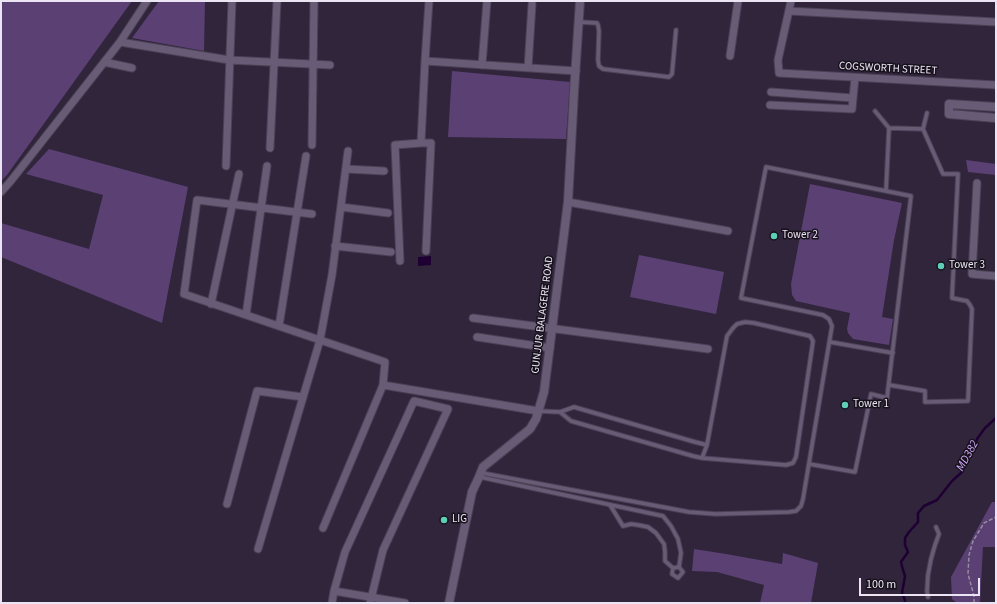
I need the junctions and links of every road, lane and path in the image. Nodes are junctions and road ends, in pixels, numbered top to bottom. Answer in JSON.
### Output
{"nodes":[{"id":1,"x":147,"y":1,"type":"edge"},
{"id":2,"x":232,"y":1,"type":"edge"},
{"id":3,"x":277,"y":1,"type":"edge"},
{"id":4,"x":314,"y":1,"type":"edge"},
{"id":5,"x":429,"y":1,"type":"edge"},
{"id":6,"x":487,"y":1,"type":"edge"},
{"id":7,"x":580,"y":1,"type":"edge"},
{"id":8,"x":584,"y":1,"type":"edge"},
{"id":9,"x":738,"y":1,"type":"edge"},
{"id":10,"x":791,"y":1,"type":"edge"},
{"id":11,"x":532,"y":4,"type":"dead end"},
{"id":12,"x":789,"y":10,"type":"junction"},
{"id":13,"x":579,"y":22,"type":"junction"},
{"id":14,"x":996,"y":22,"type":"edge"},
{"id":15,"x":676,"y":30,"type":"dead end"},
{"id":16,"x":120,"y":42,"type":"junction"},
{"id":17,"x":730,"y":56,"type":"dead end"},
{"id":18,"x":229,"y":60,"type":"junction"},
{"id":19,"x":425,"y":61,"type":"junction"},
{"id":20,"x":104,"y":62,"type":"junction"},
{"id":21,"x":274,"y":62,"type":"junction"},
{"id":22,"x":313,"y":64,"type":"junction"},
{"id":23,"x":330,"y":65,"type":"dead end"},
{"id":24,"x":482,"y":65,"type":"junction"},
{"id":25,"x":132,"y":68,"type":"dead end"},
{"id":26,"x":528,"y":68,"type":"junction"},
{"id":27,"x":576,"y":71,"type":"junction"},
{"id":28,"x":855,"y":78,"type":"junction"},
{"id":29,"x":996,"y":86,"type":"edge"},
{"id":30,"x":771,"y":92,"type":"dead end"},
{"id":31,"x":853,"y":98,"type":"junction"},
{"id":32,"x":770,"y":105,"type":"dead end"},
{"id":33,"x":996,"y":107,"type":"edge"},
{"id":34,"x":875,"y":111,"type":"dead end"},
{"id":35,"x":927,"y":113,"type":"dead end"},
{"id":36,"x":996,"y":118,"type":"edge"},
{"id":37,"x":889,"y":128,"type":"junction"},
{"id":38,"x":923,"y":129,"type":"junction"},
{"id":39,"x":421,"y":143,"type":"junction"},
{"id":40,"x":312,"y":145,"type":"dead end"},
{"id":41,"x":270,"y":148,"type":"dead end"},
{"id":42,"x":348,"y":151,"type":"dead end"},
{"id":43,"x":306,"y":156,"type":"dead end"},
{"id":44,"x":226,"y":166,"type":"dead end"},
{"id":45,"x":267,"y":166,"type":"dead end"},
{"id":46,"x":346,"y":169,"type":"junction"},
{"id":47,"x":384,"y":171,"type":"dead end"},
{"id":48,"x":238,"y":174,"type":"dead end"},
{"id":49,"x":977,"y":183,"type":"dead end"},
{"id":50,"x":886,"y":191,"type":"junction"},
{"id":51,"x":1,"y":192,"type":"edge"},
{"id":52,"x":568,"y":202,"type":"junction"},
{"id":53,"x":232,"y":204,"type":"junction"},
{"id":54,"x":341,"y":206,"type":"junction"},
{"id":55,"x":261,"y":208,"type":"junction"},
{"id":56,"x":297,"y":212,"type":"junction"},
{"id":57,"x":388,"y":213,"type":"dead end"},
{"id":58,"x":312,"y":214,"type":"dead end"},
{"id":59,"x":728,"y":231,"type":"dead end"},
{"id":60,"x":336,"y":246,"type":"junction"},
{"id":61,"x":426,"y":251,"type":"dead end"},
{"id":62,"x":391,"y":252,"type":"dead end"},
{"id":63,"x":400,"y":260,"type":"dead end"},
{"id":64,"x":996,"y":276,"type":"edge"},
{"id":65,"x":211,"y":304,"type":"junction"},
{"id":66,"x":246,"y":315,"type":"junction"},
{"id":67,"x":473,"y":318,"type":"dead end"},
{"id":68,"x":279,"y":326,"type":"junction"},
{"id":69,"x":552,"y":329,"type":"junction"},
{"id":70,"x":477,"y":337,"type":"dead end"},
{"id":71,"x":320,"y":340,"type":"junction"},
{"id":72,"x":830,"y":342,"type":"junction"},
{"id":73,"x":550,"y":348,"type":"junction"},
{"id":74,"x":708,"y":349,"type":"dead end"},
{"id":75,"x":893,"y":353,"type":"junction"},
{"id":76,"x":382,"y":385,"type":"junction"},
{"id":77,"x":889,"y":386,"type":"junction"},
{"id":78,"x":303,"y":397,"type":"junction"},
{"id":79,"x":538,"y":411,"type":"junction"},
{"id":80,"x":560,"y":412,"type":"junction"},
{"id":81,"x":707,"y":445,"type":"junction"},
{"id":82,"x":702,"y":458,"type":"junction"},
{"id":83,"x":809,"y":464,"type":"junction"},
{"id":84,"x":480,"y":475,"type":"junction"},
{"id":85,"x":227,"y":504,"type":"dead end"},
{"id":86,"x":610,"y":505,"type":"junction"},
{"id":87,"x":996,"y":517,"type":"edge"},
{"id":88,"x":936,"y":527,"type":"dead end"},
{"id":89,"x":323,"y":528,"type":"dead end"},
{"id":90,"x":258,"y":549,"type":"dead end"},
{"id":91,"x":679,"y":567,"type":"junction"},
{"id":92,"x":673,"y":568,"type":"junction"},
{"id":93,"x":334,"y":591,"type":"junction"},
{"id":94,"x":928,"y":596,"type":"dead end"},
{"id":95,"x":370,"y":600,"type":"edge"},
{"id":96,"x":332,"y":603,"type":"edge"},
{"id":97,"x":405,"y":603,"type":"edge"},
{"id":98,"x":448,"y":603,"type":"edge"},
{"id":99,"x":974,"y":603,"type":"edge"}],
"edges":[{"from":1,"to":16,"type":"street"},
{"from":2,"to":18,"type":"street"},
{"from":3,"to":21,"type":"street"},
{"from":4,"to":22,"type":"street"},
{"from":5,"to":19,"type":"street"},
{"from":6,"to":24,"type":"street"},
{"from":7,"to":8,"type":"street"},
{"from":7,"to":13,"type":"street","name":"GUNJUR BALAGERE ROAD"},
{"from":9,"to":17,"type":"street"},
{"from":10,"to":12,"type":"street"},
{"from":11,"to":26,"type":"street"},
{"from":12,"to":14,"type":"street"},
{"from":12,"to":28,"type":"street","name":"COGSWORTH STREET"},
{"from":13,"to":15,"type":"lane"},
{"from":13,"to":27,"type":"street","name":"GUNJUR BALAGERE ROAD"},
{"from":16,"to":18,"type":"street"},
{"from":16,"to":20,"type":"street"},
{"from":18,"to":21,"type":"street"},
{"from":18,"to":44,"type":"street"},
{"from":19,"to":24,"type":"street"},
{"from":19,"to":39,"type":"street"},
{"from":20,"to":25,"type":"street"},
{"from":20,"to":51,"type":"street"},
{"from":21,"to":22,"type":"street"},
{"from":21,"to":41,"type":"street"},
{"from":22,"to":23,"type":"street"},
{"from":22,"to":40,"type":"street"},
{"from":24,"to":26,"type":"street"},
{"from":26,"to":27,"type":"street"},
{"from":27,"to":52,"type":"street","name":"GUNJUR BALAGERE ROAD"},
{"from":28,"to":29,"type":"street","name":"COGSWORTH STREET"},
{"from":28,"to":31,"type":"street"},
{"from":30,"to":31,"type":"street"},
{"from":31,"to":32,"type":"street"},
{"from":33,"to":36,"type":"street"},
{"from":34,"to":37,"type":"lane"},
{"from":35,"to":38,"type":"lane"},
{"from":37,"to":38,"type":"lane"},
{"from":37,"to":50,"type":"lane"},
{"from":38,"to":77,"type":"lane"},
{"from":39,"to":61,"type":"street"},
{"from":39,"to":63,"type":"street"},
{"from":42,"to":46,"type":"street"},
{"from":43,"to":56,"type":"street"},
{"from":45,"to":55,"type":"street"},
{"from":46,"to":47,"type":"street"},
{"from":46,"to":54,"type":"street"},
{"from":48,"to":53,"type":"street"},
{"from":49,"to":64,"type":"street"},
{"from":50,"to":72,"type":"lane"},
{"from":50,"to":75,"type":"lane"},
{"from":52,"to":59,"type":"street"},
{"from":52,"to":69,"type":"street","name":"GUNJUR BALAGERE ROAD"},
{"from":53,"to":55,"type":"street"},
{"from":53,"to":65,"type":"street"},
{"from":53,"to":65,"type":"street"},
{"from":54,"to":57,"type":"street"},
{"from":54,"to":60,"type":"street"},
{"from":55,"to":56,"type":"street"},
{"from":55,"to":66,"type":"street"},
{"from":56,"to":58,"type":"street"},
{"from":56,"to":68,"type":"street"},
{"from":60,"to":62,"type":"street"},
{"from":60,"to":71,"type":"street"},
{"from":65,"to":66,"type":"street"},
{"from":66,"to":68,"type":"street"},
{"from":67,"to":69,"type":"street"},
{"from":68,"to":71,"type":"street"},
{"from":69,"to":73,"type":"street","name":"GUNJUR BALAGERE ROAD"},
{"from":69,"to":74,"type":"street"},
{"from":70,"to":73,"type":"street"},
{"from":71,"to":76,"type":"street"},
{"from":71,"to":78,"type":"street"},
{"from":72,"to":75,"type":"lane"},
{"from":72,"to":83,"type":"lane"},
{"from":73,"to":79,"type":"street","name":"GUNJUR BALAGERE ROAD"},
{"from":75,"to":77,"type":"lane"},
{"from":76,"to":79,"type":"street"},
{"from":76,"to":89,"type":"street"},
{"from":77,"to":83,"type":"lane"},
{"from":78,"to":85,"type":"street"},
{"from":78,"to":90,"type":"street"},
{"from":79,"to":80,"type":"lane"},
{"from":79,"to":84,"type":"street","name":"GUNJUR BALAGERE ROAD"},
{"from":80,"to":81,"type":"lane"},
{"from":80,"to":82,"type":"lane"},
{"from":81,"to":82,"type":"lane"},
{"from":81,"to":82,"type":"lane"},
{"from":83,"to":84,"type":"lane"},
{"from":84,"to":86,"type":"lane"},
{"from":84,"to":98,"type":"street","name":"GUNJUR BALAGERE ROAD"},
{"from":86,"to":91,"type":"lane"},
{"from":86,"to":92,"type":"lane"},
{"from":87,"to":99,"type":"path"},
{"from":88,"to":94,"type":"lane"},
{"from":91,"to":92,"type":"lane"},
{"from":91,"to":92,"type":"lane"},
{"from":93,"to":95,"type":"street"},
{"from":93,"to":95,"type":"street"},
{"from":93,"to":96,"type":"street"},
{"from":95,"to":97,"type":"street"}]}
